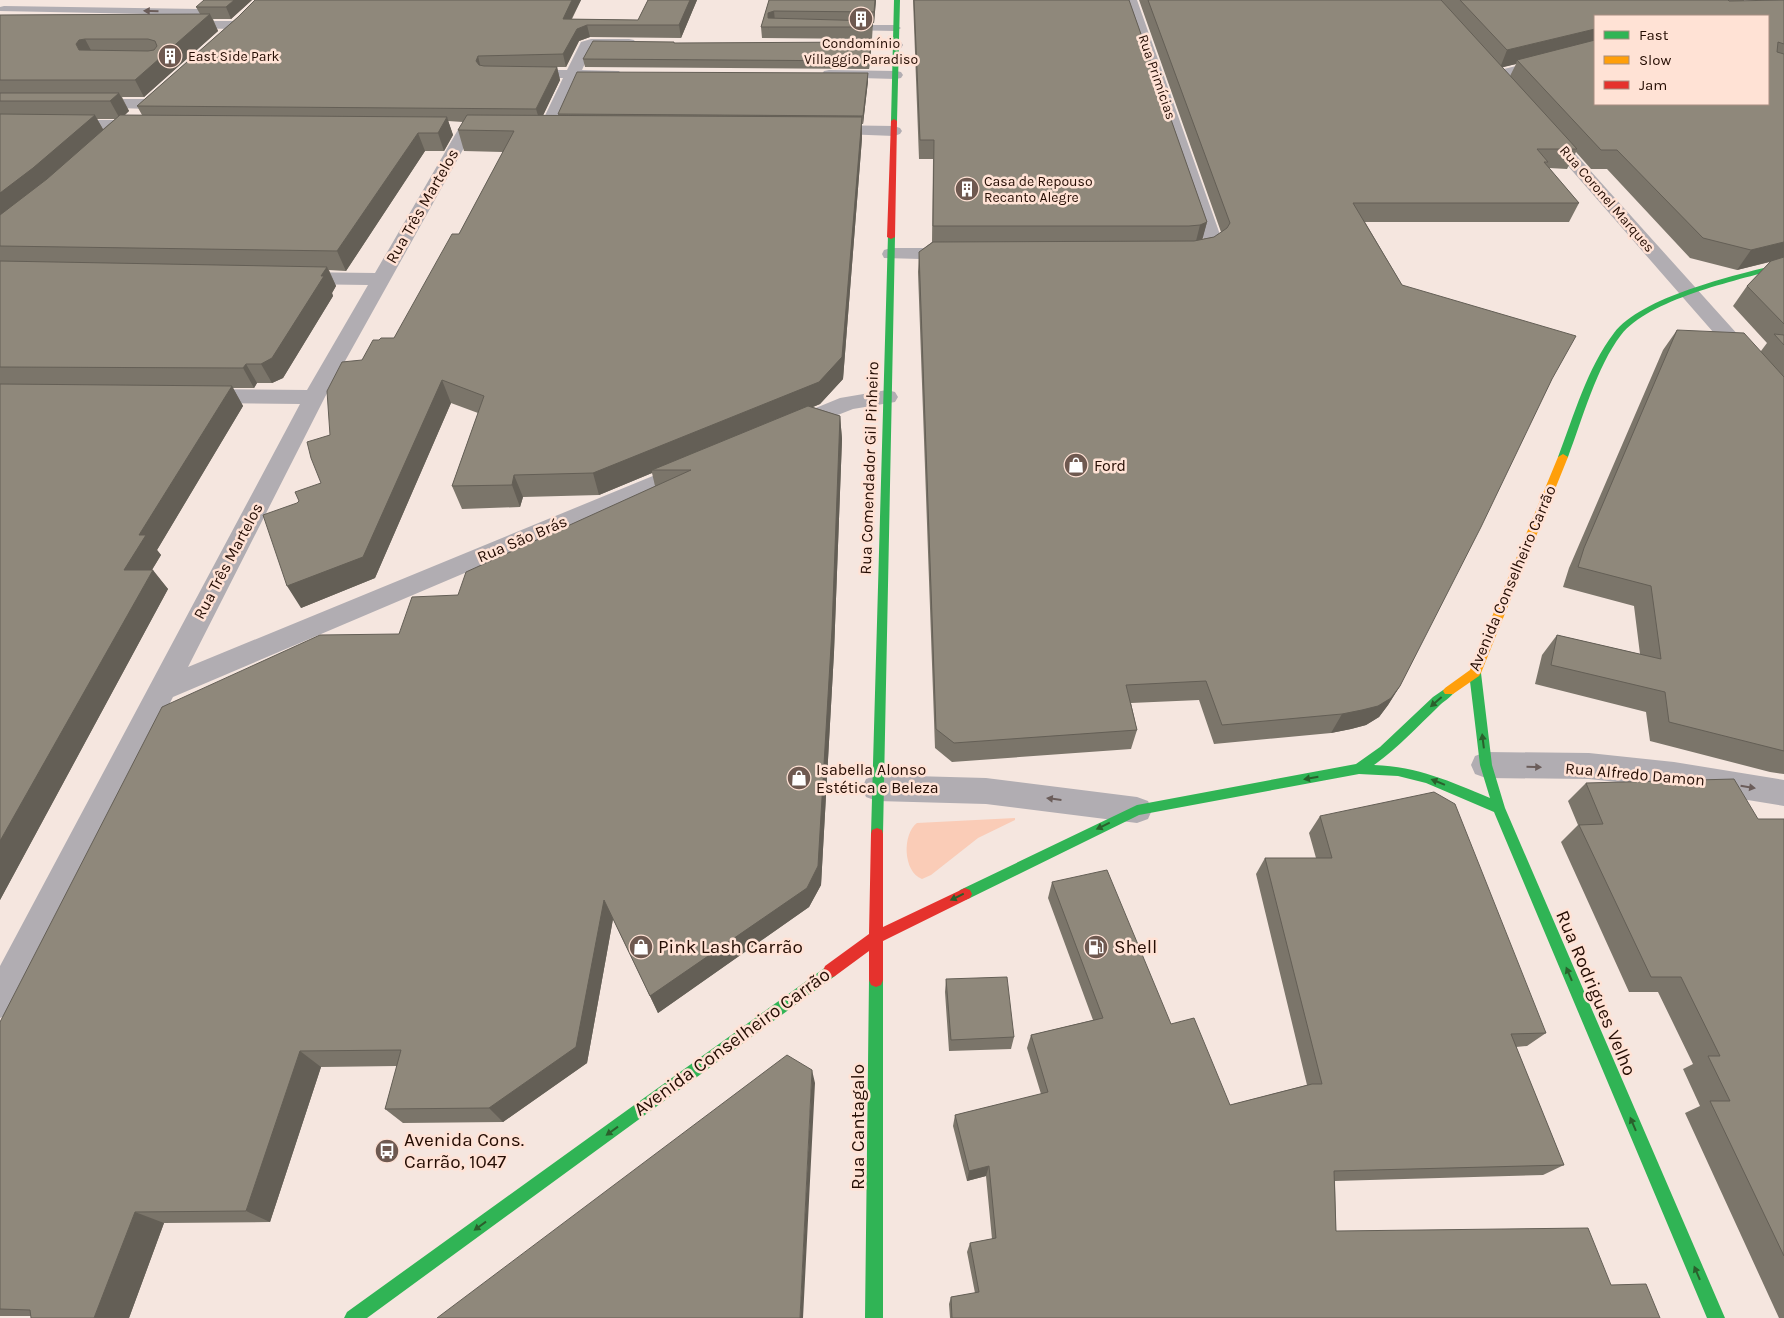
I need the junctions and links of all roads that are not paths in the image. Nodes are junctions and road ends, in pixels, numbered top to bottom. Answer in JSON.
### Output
{"nodes":[{"id":1,"x":28,"y":0,"type":"edge"},
{"id":2,"x":896,"y":0,"type":"edge"},
{"id":3,"x":1130,"y":0,"type":"edge"},
{"id":4,"x":2,"y":10,"type":"edge"},
{"id":5,"x":250,"y":13,"type":"edge"},
{"id":6,"x":49,"y":24,"type":"edge"},
{"id":7,"x":186,"y":25,"type":"junction"},
{"id":8,"x":237,"y":25,"type":"junction"},
{"id":9,"x":835,"y":28,"type":"edge"},
{"id":10,"x":896,"y":28,"type":"junction"},
{"id":11,"x":223,"y":38,"type":"edge"},
{"id":12,"x":645,"y":43,"type":"edge"},
{"id":13,"x":819,"y":44,"type":"edge"},
{"id":14,"x":896,"y":45,"type":"junction"},
{"id":15,"x":1594,"y":50,"type":"edge"},
{"id":16,"x":1485,"y":61,"type":"edge"},
{"id":17,"x":507,"y":73,"type":"edge"},
{"id":18,"x":573,"y":74,"type":"junction"},
{"id":19,"x":627,"y":74,"type":"edge"},
{"id":20,"x":818,"y":74,"type":"edge"},
{"id":21,"x":896,"y":74,"type":"junction"},
{"id":22,"x":1497,"y":75,"type":"junction"},
{"id":23,"x":1510,"y":90,"type":"edge"},
{"id":24,"x":163,"y":92,"type":"edge"},
{"id":25,"x":70,"y":104,"type":"edge"},
{"id":26,"x":150,"y":104,"type":"junction"},
{"id":27,"x":1536,"y":119,"type":"edge"},
{"id":28,"x":0,"y":124,"type":"edge"},
{"id":29,"x":127,"y":125,"type":"junction"},
{"id":30,"x":164,"y":126,"type":"edge"},
{"id":31,"x":467,"y":128,"type":"edge"},
{"id":32,"x":530,"y":128,"type":"edge"},
{"id":33,"x":547,"y":128,"type":"junction"},
{"id":34,"x":567,"y":128,"type":"edge"},
{"id":35,"x":804,"y":130,"type":"edge"},
{"id":36,"x":894,"y":131,"type":"junction"},
{"id":37,"x":111,"y":140,"type":"edge"},
{"id":38,"x":891,"y":254,"type":"junction"},
{"id":39,"x":971,"y":254,"type":"edge"},
{"id":40,"x":1169,"y":254,"type":"edge"},
{"id":41,"x":1784,"y":265,"type":"edge"},
{"id":42,"x":278,"y":277,"type":"edge"},
{"id":43,"x":381,"y":278,"type":"junction"},
{"id":44,"x":1688,"y":292,"type":"junction"},
{"id":45,"x":177,"y":396,"type":"edge"},
{"id":46,"x":314,"y":397,"type":"junction"},
{"id":47,"x":887,"y":397,"type":"junction"},
{"id":48,"x":1784,"y":399,"type":"edge"},
{"id":49,"x":774,"y":434,"type":"edge"},
{"id":50,"x":710,"y":460,"type":"edge"},
{"id":51,"x":1475,"y":672,"type":"junction"},
{"id":52,"x":160,"y":690,"type":"junction"},
{"id":53,"x":1486,"y":765,"type":"junction"},
{"id":54,"x":1359,"y":769,"type":"junction"},
{"id":55,"x":877,"y":788,"type":"junction"},
{"id":56,"x":1784,"y":793,"type":"edge"},
{"id":57,"x":1499,"y":808,"type":"junction"},
{"id":58,"x":1137,"y":810,"type":"junction"},
{"id":59,"x":877,"y":936,"type":"junction"},
{"id":60,"x":0,"y":1001,"type":"edge"},
{"id":61,"x":353,"y":1318,"type":"edge"},
{"id":62,"x":874,"y":1318,"type":"edge"},
{"id":63,"x":1716,"y":1318,"type":"edge"}],
"edges":[{"from":1,"to":4,"type":"lane"},
{"from":2,"to":10,"type":"main road","name":"Rua Comendador Gil Pinheiro"},
{"from":3,"to":40,"type":"street","name":"Rua Primícias"},
{"from":7,"to":4,"type":"lane","one_way":true},
{"from":5,"to":8,"type":"street"},
{"from":6,"to":7,"type":"street"},
{"from":7,"to":8,"type":"street"},
{"from":8,"to":11,"type":"street"},
{"from":9,"to":10,"type":"lane"},
{"from":10,"to":14,"type":"main road","name":"Rua Comendador Gil Pinheiro"},
{"from":12,"to":18,"type":"street"},
{"from":13,"to":14,"type":"street"},
{"from":14,"to":21,"type":"main road","name":"Rua Comendador Gil Pinheiro"},
{"from":15,"to":22,"type":"street"},
{"from":16,"to":22,"type":"street"},
{"from":17,"to":18,"type":"street"},
{"from":18,"to":19,"type":"street"},
{"from":18,"to":33,"type":"street"},
{"from":20,"to":21,"type":"street"},
{"from":21,"to":36,"type":"main road","name":"Rua Comendador Gil Pinheiro"},
{"from":22,"to":23,"type":"street"},
{"from":24,"to":26,"type":"street"},
{"from":25,"to":26,"type":"street"},
{"from":26,"to":29,"type":"street"},
{"from":27,"to":44,"type":"street","name":"Rua Coronel Marques"},
{"from":28,"to":29,"type":"street"},
{"from":29,"to":30,"type":"street"},
{"from":29,"to":37,"type":"street"},
{"from":31,"to":43,"type":"street","name":"Rua Três Martelos"},
{"from":32,"to":33,"type":"street"},
{"from":33,"to":34,"type":"street"},
{"from":35,"to":36,"type":"street"},
{"from":36,"to":38,"type":"main road","name":"Rua Comendador Gil Pinheiro"},
{"from":38,"to":39,"type":"street"},
{"from":38,"to":47,"type":"main road","name":"Rua Comendador Gil Pinheiro"},
{"from":41,"to":44,"type":"main road","name":"Avenida Conselheiro Carrão"},
{"from":42,"to":43,"type":"street"},
{"from":43,"to":46,"type":"street","name":"Rua Três Martelos"},
{"from":44,"to":48,"type":"street","name":"Rua Coronel Marques"},
{"from":44,"to":51,"type":"main road","name":"Avenida Conselheiro Carrão"},
{"from":45,"to":46,"type":"street"},
{"from":46,"to":52,"type":"street","name":"Rua Três Martelos"},
{"from":47,"to":49,"type":"street"},
{"from":47,"to":55,"type":"main road","name":"Rua Comendador Gil Pinheiro"},
{"from":50,"to":52,"type":"street","name":"Rua São Brás"},
{"from":53,"to":51,"type":"main road","name":"Rua Rodrigues Velho","one_way":true},
{"from":51,"to":54,"type":"main road","name":"Avenida Conselheiro Carrão","one_way":true},
{"from":52,"to":60,"type":"street","name":"Rua Três Martelos"},
{"from":53,"to":56,"type":"street","name":"Rua Alfredo Damon","one_way":true},
{"from":53,"to":57,"type":"main road","name":"Rua Rodrigues Velho"},
{"from":57,"to":54,"type":"main road","one_way":true},
{"from":54,"to":58,"type":"main road","name":"Avenida Conselheiro Carrão","one_way":true},
{"from":58,"to":55,"type":"street","name":"Avenida Conselheiro Carrão","one_way":true},
{"from":55,"to":59,"type":"main road","name":"Rua Comendador Gil Pinheiro"},
{"from":63,"to":57,"type":"main road","name":"Rua Rodrigues Velho","one_way":true},
{"from":58,"to":59,"type":"main road","name":"Avenida Conselheiro Carrão","one_way":true},
{"from":59,"to":61,"type":"main road","name":"Avenida Conselheiro Carrão","one_way":true},
{"from":59,"to":62,"type":"main road","name":"Rua Cantagalo"}]}
